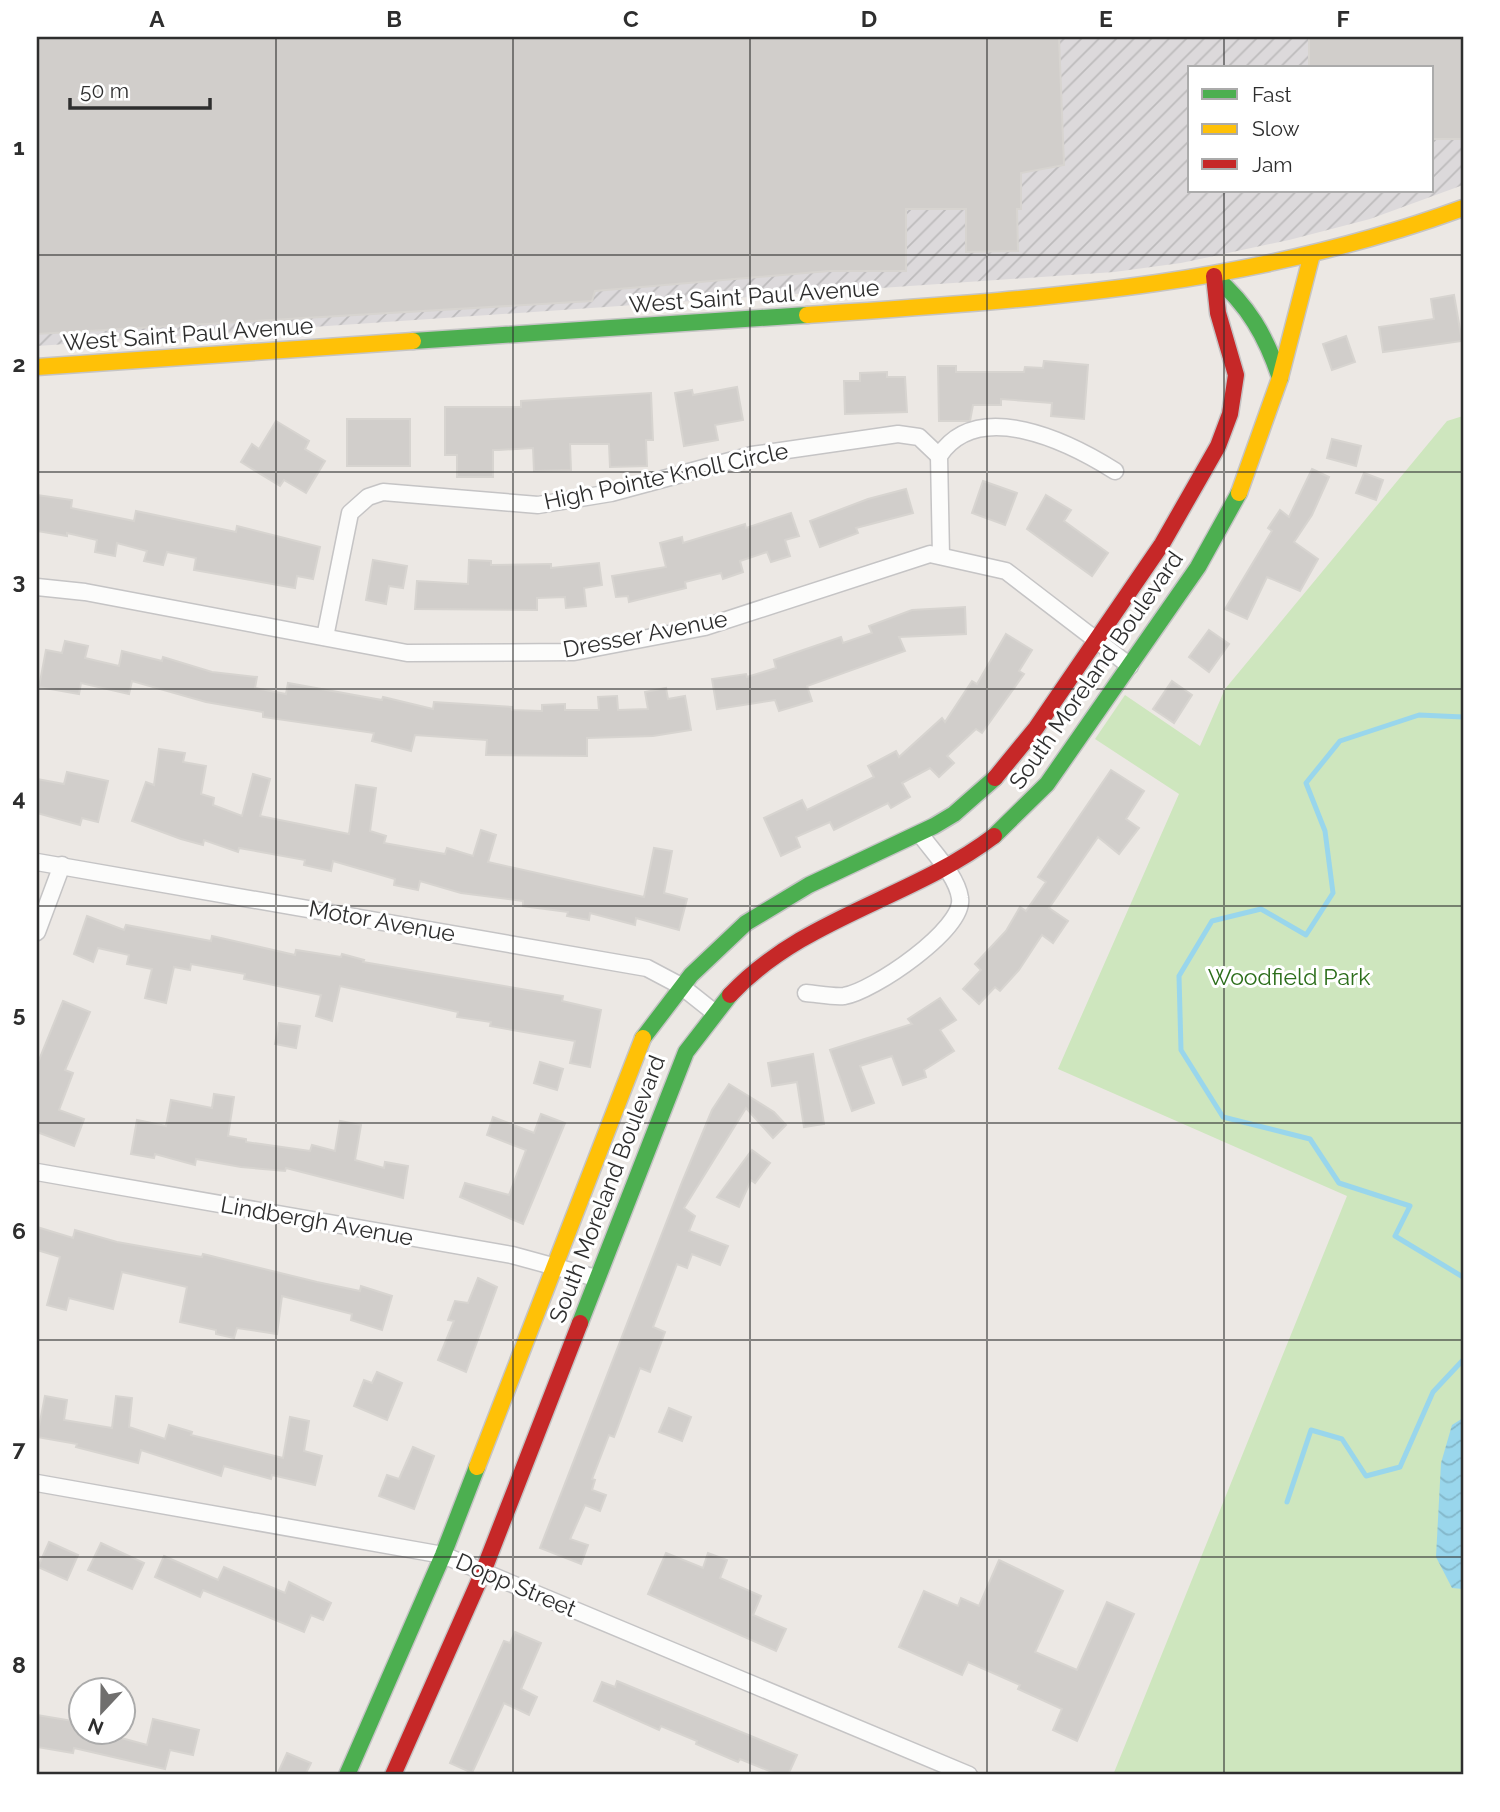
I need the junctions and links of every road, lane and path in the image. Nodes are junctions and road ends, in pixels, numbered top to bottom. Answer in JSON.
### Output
{"nodes":[{"id":1,"x":1463,"y":208,"type":"edge"},
{"id":2,"x":1312,"y":254,"type":"junction"},
{"id":3,"x":1214,"y":276,"type":"junction"},
{"id":4,"x":37,"y":367,"type":"edge"},
{"id":5,"x":1280,"y":378,"type":"junction"},
{"id":6,"x":1242,"y":430,"type":"junction"},
{"id":7,"x":939,"y":456,"type":"junction"},
{"id":8,"x":1115,"y":471,"type":"dead end"},
{"id":9,"x":941,"y":556,"type":"junction"},
{"id":10,"x":37,"y":587,"type":"edge"},
{"id":11,"x":325,"y":638,"type":"junction"},
{"id":12,"x":1097,"y":639,"type":"junction"},
{"id":13,"x":1130,"y":666,"type":"junction"},
{"id":14,"x":920,"y":834,"type":"junction"},
{"id":15,"x":37,"y":862,"type":"edge"},
{"id":16,"x":62,"y":865,"type":"junction"},
{"id":17,"x":945,"y":868,"type":"junction"},
{"id":18,"x":37,"y":932,"type":"edge"},
{"id":19,"x":681,"y":986,"type":"junction"},
{"id":20,"x":806,"y":993,"type":"dead end"},
{"id":21,"x":715,"y":1013,"type":"junction"},
{"id":22,"x":37,"y":1172,"type":"edge"},
{"id":23,"x":555,"y":1265,"type":"junction"},
{"id":24,"x":596,"y":1278,"type":"junction"},
{"id":25,"x":37,"y":1483,"type":"edge"},
{"id":26,"x":443,"y":1555,"type":"junction"},
{"id":27,"x":483,"y":1572,"type":"junction"},
{"id":28,"x":347,"y":1775,"type":"edge"},
{"id":29,"x":393,"y":1775,"type":"edge"},
{"id":30,"x":969,"y":1775,"type":"edge"}],
"edges":[{"from":1,"to":2,"type":"street","name":"West Saint Paul Avenue"},
{"from":2,"to":3,"type":"street","name":"West Saint Paul Avenue"},
{"from":2,"to":5,"type":"street","name":"South Moreland Boulevard"},
{"from":3,"to":4,"type":"street","name":"West Saint Paul Avenue"},
{"from":3,"to":5,"type":"street"},
{"from":3,"to":6,"type":"street","name":"South Moreland Boulevard"},
{"from":5,"to":6,"type":"street","name":"South Moreland Boulevard"},
{"from":6,"to":12,"type":"street","name":"South Moreland Boulevard"},
{"from":6,"to":13,"type":"street","name":"South Moreland Boulevard"},
{"from":7,"to":8,"type":"street"},
{"from":7,"to":9,"type":"street"},
{"from":7,"to":11,"type":"street","name":"High Pointe Knoll Circle"},
{"from":9,"to":11,"type":"street","name":"Dresser Avenue"},
{"from":9,"to":12,"type":"street","name":"Dresser Avenue"},
{"from":10,"to":11,"type":"street","name":"Dresser Avenue"},
{"from":12,"to":13,"type":"street","name":"Dresser Avenue"},
{"from":12,"to":14,"type":"street","name":"South Moreland Boulevard"},
{"from":13,"to":17,"type":"street","name":"South Moreland Boulevard"},
{"from":14,"to":17,"type":"street"},
{"from":14,"to":19,"type":"street","name":"South Moreland Boulevard"},
{"from":15,"to":16,"type":"street","name":"Motor Avenue"},
{"from":16,"to":18,"type":"street"},
{"from":16,"to":19,"type":"street","name":"Motor Avenue"},
{"from":17,"to":20,"type":"street"},
{"from":17,"to":21,"type":"street","name":"South Moreland Boulevard"},
{"from":19,"to":21,"type":"street","name":"Motor Avenue"},
{"from":19,"to":23,"type":"street","name":"South Moreland Boulevard"},
{"from":21,"to":24,"type":"street","name":"South Moreland Boulevard"},
{"from":22,"to":23,"type":"street","name":"Lindbergh Avenue"},
{"from":23,"to":24,"type":"street","name":"Lindbergh Avenue"},
{"from":23,"to":26,"type":"street","name":"South Moreland Boulevard"},
{"from":24,"to":27,"type":"street","name":"South Moreland Boulevard"},
{"from":25,"to":26,"type":"street","name":"Dopp Street"},
{"from":26,"to":27,"type":"street","name":"Dopp Street"},
{"from":26,"to":28,"type":"street","name":"South Moreland Boulevard"},
{"from":27,"to":29,"type":"street","name":"South Moreland Boulevard"},
{"from":27,"to":30,"type":"street","name":"Dopp Street"}]}
